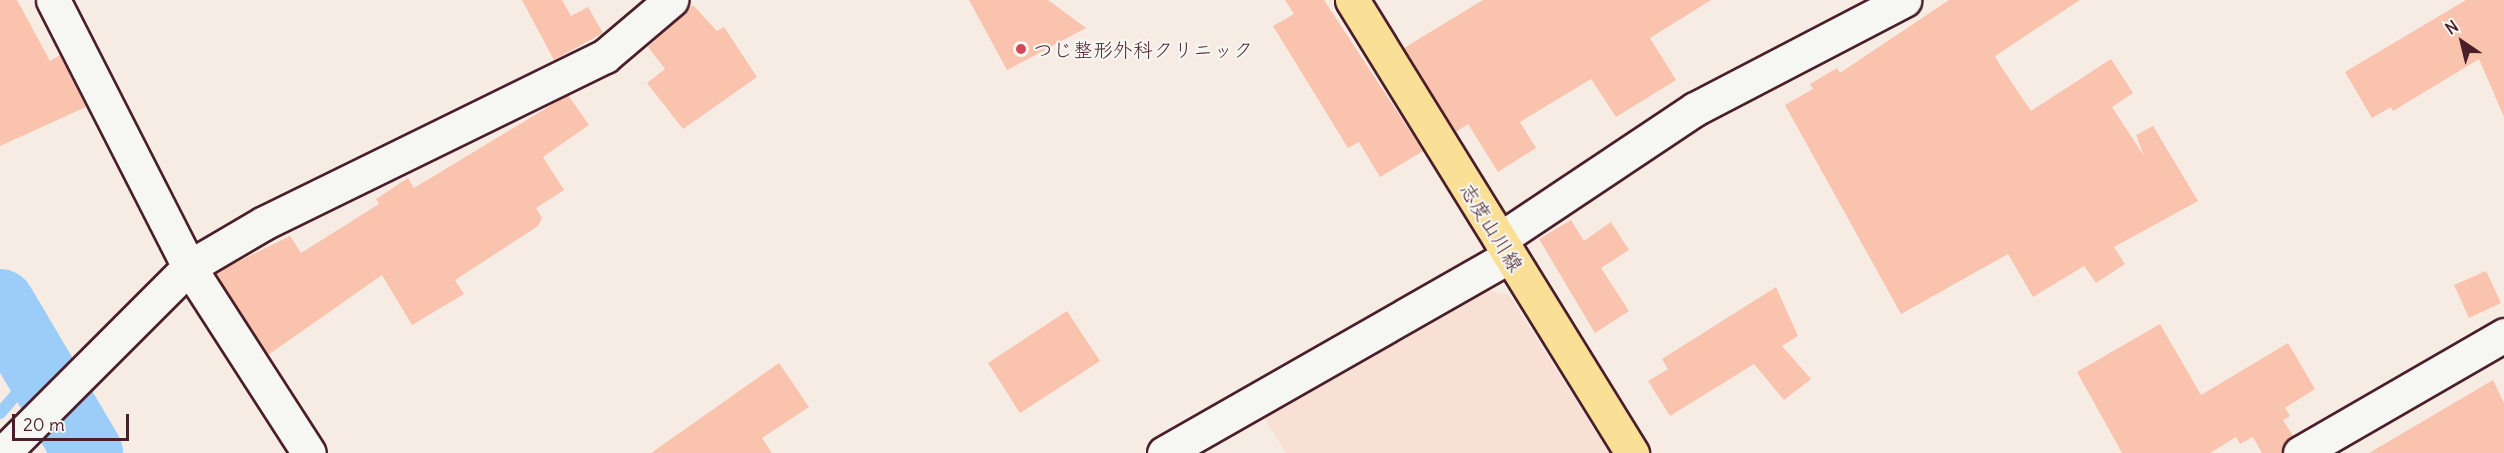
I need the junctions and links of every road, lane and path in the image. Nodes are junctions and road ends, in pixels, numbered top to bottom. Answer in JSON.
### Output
{"nodes":[{"id":1,"x":53,"y":0,"type":"edge"},
{"id":2,"x":671,"y":0,"type":"edge"},
{"id":3,"x":1352,"y":0,"type":"edge"},
{"id":4,"x":1904,"y":0,"type":"edge"},
{"id":5,"x":1505,"y":248,"type":"junction"},
{"id":6,"x":189,"y":267,"type":"junction"},
{"id":7,"x":2504,"y":335,"type":"edge"},
{"id":8,"x":3,"y":453,"type":"edge"},
{"id":9,"x":309,"y":453,"type":"edge"},
{"id":10,"x":1164,"y":453,"type":"edge"},
{"id":11,"x":1632,"y":453,"type":"edge"},
{"id":12,"x":2300,"y":453,"type":"edge"}],
"edges":[{"from":1,"to":6,"type":"street"},
{"from":2,"to":6,"type":"street"},
{"from":3,"to":5,"type":"main road","name":"志度山川線"},
{"from":4,"to":5,"type":"street"},
{"from":5,"to":10,"type":"street"},
{"from":5,"to":11,"type":"main road","name":"志度山川線"},
{"from":6,"to":8,"type":"street"},
{"from":6,"to":9,"type":"street"},
{"from":7,"to":12,"type":"street"}]}
